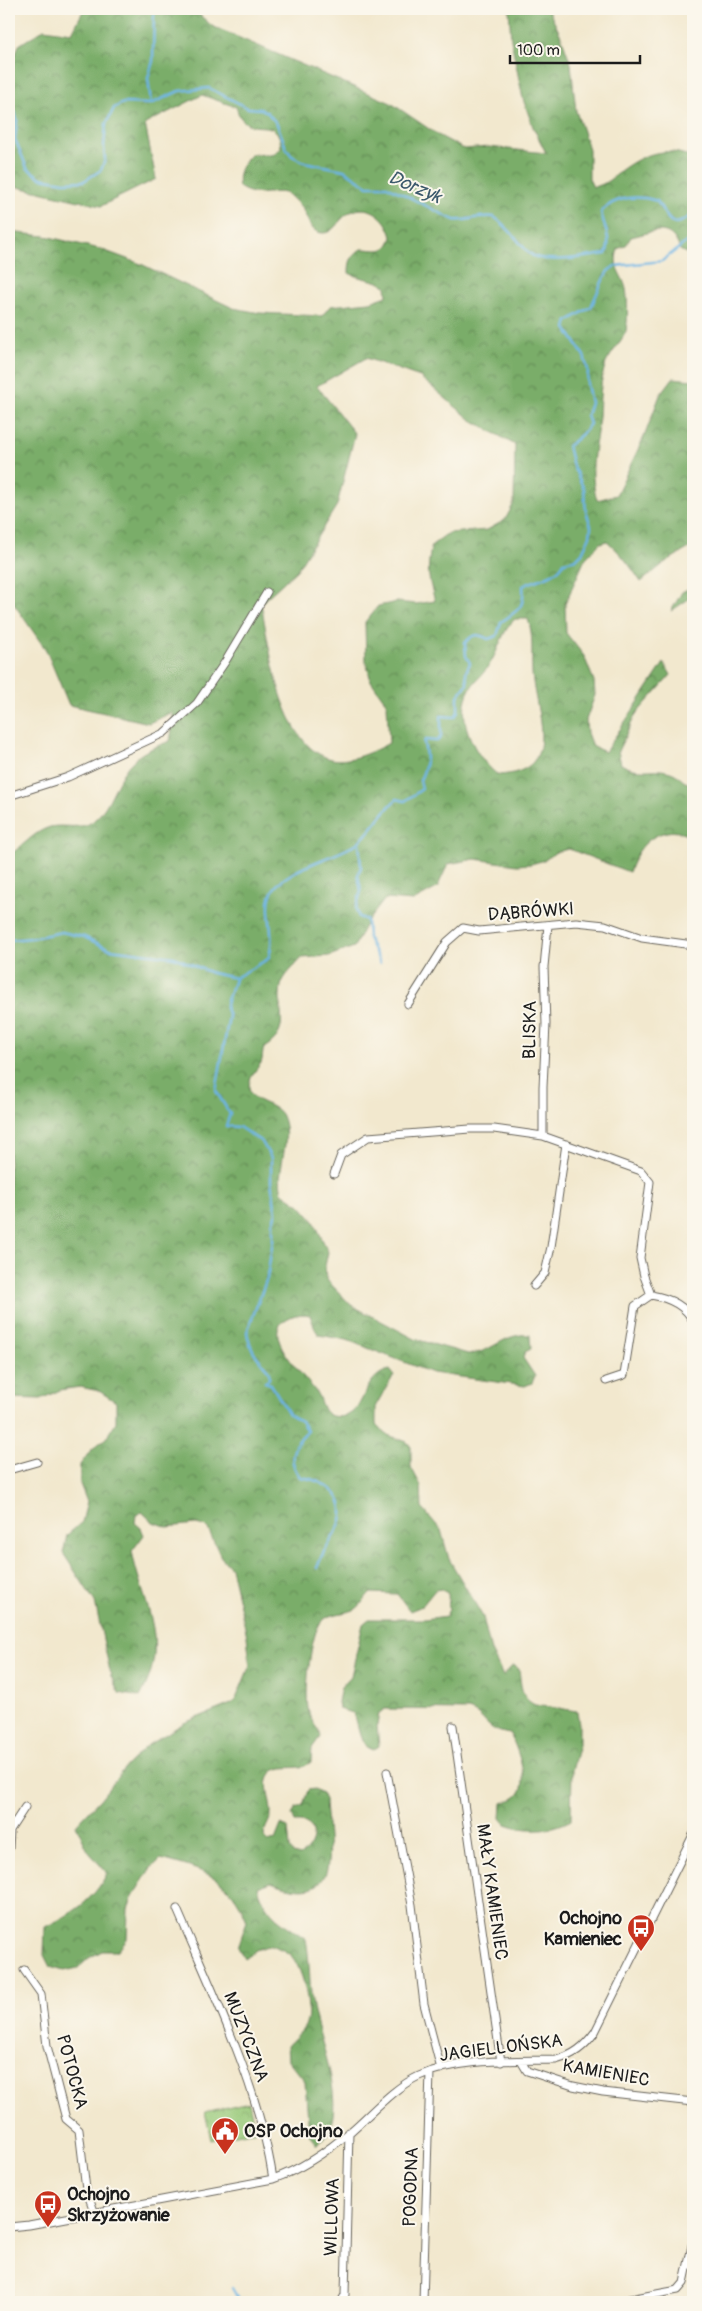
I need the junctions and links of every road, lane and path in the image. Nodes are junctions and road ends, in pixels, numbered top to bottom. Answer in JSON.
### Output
{"nodes":[{"id":1,"x":267,"y":592,"type":"dead end"},
{"id":2,"x":9,"y":796,"type":"edge"},
{"id":3,"x":548,"y":924,"type":"junction"},
{"id":4,"x":693,"y":945,"type":"edge"},
{"id":5,"x":408,"y":1004,"type":"dead end"},
{"id":6,"x":543,"y":1136,"type":"junction"},
{"id":7,"x":566,"y":1144,"type":"junction"},
{"id":8,"x":334,"y":1174,"type":"dead end"},
{"id":9,"x":534,"y":1286,"type":"dead end"},
{"id":10,"x":651,"y":1295,"type":"junction"},
{"id":11,"x":693,"y":1322,"type":"edge"},
{"id":12,"x":606,"y":1381,"type":"dead end"},
{"id":13,"x":37,"y":1462,"type":"dead end"},
{"id":14,"x":9,"y":1470,"type":"edge"},
{"id":15,"x":453,"y":1726,"type":"dead end"},
{"id":16,"x":387,"y":1772,"type":"dead end"},
{"id":17,"x":25,"y":1808,"type":"dead end"},
{"id":18,"x":693,"y":1835,"type":"edge"},
{"id":19,"x":9,"y":1849,"type":"edge"},
{"id":20,"x":177,"y":1909,"type":"dead end"},
{"id":21,"x":24,"y":1970,"type":"dead end"},
{"id":22,"x":521,"y":2061,"type":"junction"},
{"id":23,"x":501,"y":2062,"type":"junction"},
{"id":24,"x":441,"y":2069,"type":"junction"},
{"id":25,"x":430,"y":2072,"type":"junction"},
{"id":26,"x":693,"y":2102,"type":"edge"},
{"id":27,"x":349,"y":2132,"type":"junction"},
{"id":28,"x":273,"y":2179,"type":"junction"},
{"id":29,"x":94,"y":2211,"type":"junction"},
{"id":30,"x":9,"y":2226,"type":"edge"},
{"id":31,"x":693,"y":2241,"type":"edge"},
{"id":32,"x":9,"y":2298,"type":"edge"},
{"id":33,"x":10,"y":2302,"type":"edge"},
{"id":34,"x":341,"y":2302,"type":"edge"},
{"id":35,"x":423,"y":2302,"type":"edge"},
{"id":36,"x":614,"y":2302,"type":"edge"}],
"edges":[{"from":1,"to":2,"type":"street"},
{"from":3,"to":4,"type":"street","name":"DĄBRÓWKI"},
{"from":3,"to":5,"type":"street","name":"DĄBRÓWKI"},
{"from":3,"to":6,"type":"street","name":"BLISKA"},
{"from":6,"to":7,"type":"street"},
{"from":6,"to":8,"type":"street"},
{"from":7,"to":9,"type":"street"},
{"from":7,"to":10,"type":"street"},
{"from":10,"to":11,"type":"street"},
{"from":10,"to":12,"type":"street"},
{"from":13,"to":14,"type":"street"},
{"from":15,"to":23,"type":"street","name":"MAŁY KAMIENIEC"},
{"from":16,"to":24,"type":"street"},
{"from":17,"to":19,"type":"street"},
{"from":18,"to":22,"type":"street","name":"JAGIELLOŃSKA"},
{"from":20,"to":28,"type":"street","name":"MUZYCZNA"},
{"from":21,"to":29,"type":"street","name":"POTOCKA"},
{"from":22,"to":23,"type":"street","name":"JAGIELLOŃSKA"},
{"from":22,"to":26,"type":"street","name":"KAMIENIEC"},
{"from":23,"to":24,"type":"street","name":"JAGIELLOŃSKA"},
{"from":24,"to":25,"type":"street","name":"JAGIELLOŃSKA"},
{"from":25,"to":27,"type":"street","name":"JAGIELLOŃSKA"},
{"from":25,"to":35,"type":"street","name":"POGODNA"},
{"from":27,"to":28,"type":"street","name":"JAGIELLOŃSKA"},
{"from":27,"to":34,"type":"street","name":"WILLOWA"},
{"from":28,"to":29,"type":"street","name":"JAGIELLOŃSKA"},
{"from":29,"to":30,"type":"street","name":"JAGIELLOŃSKA"},
{"from":31,"to":36,"type":"street"},
{"from":32,"to":33,"type":"street"}]}
